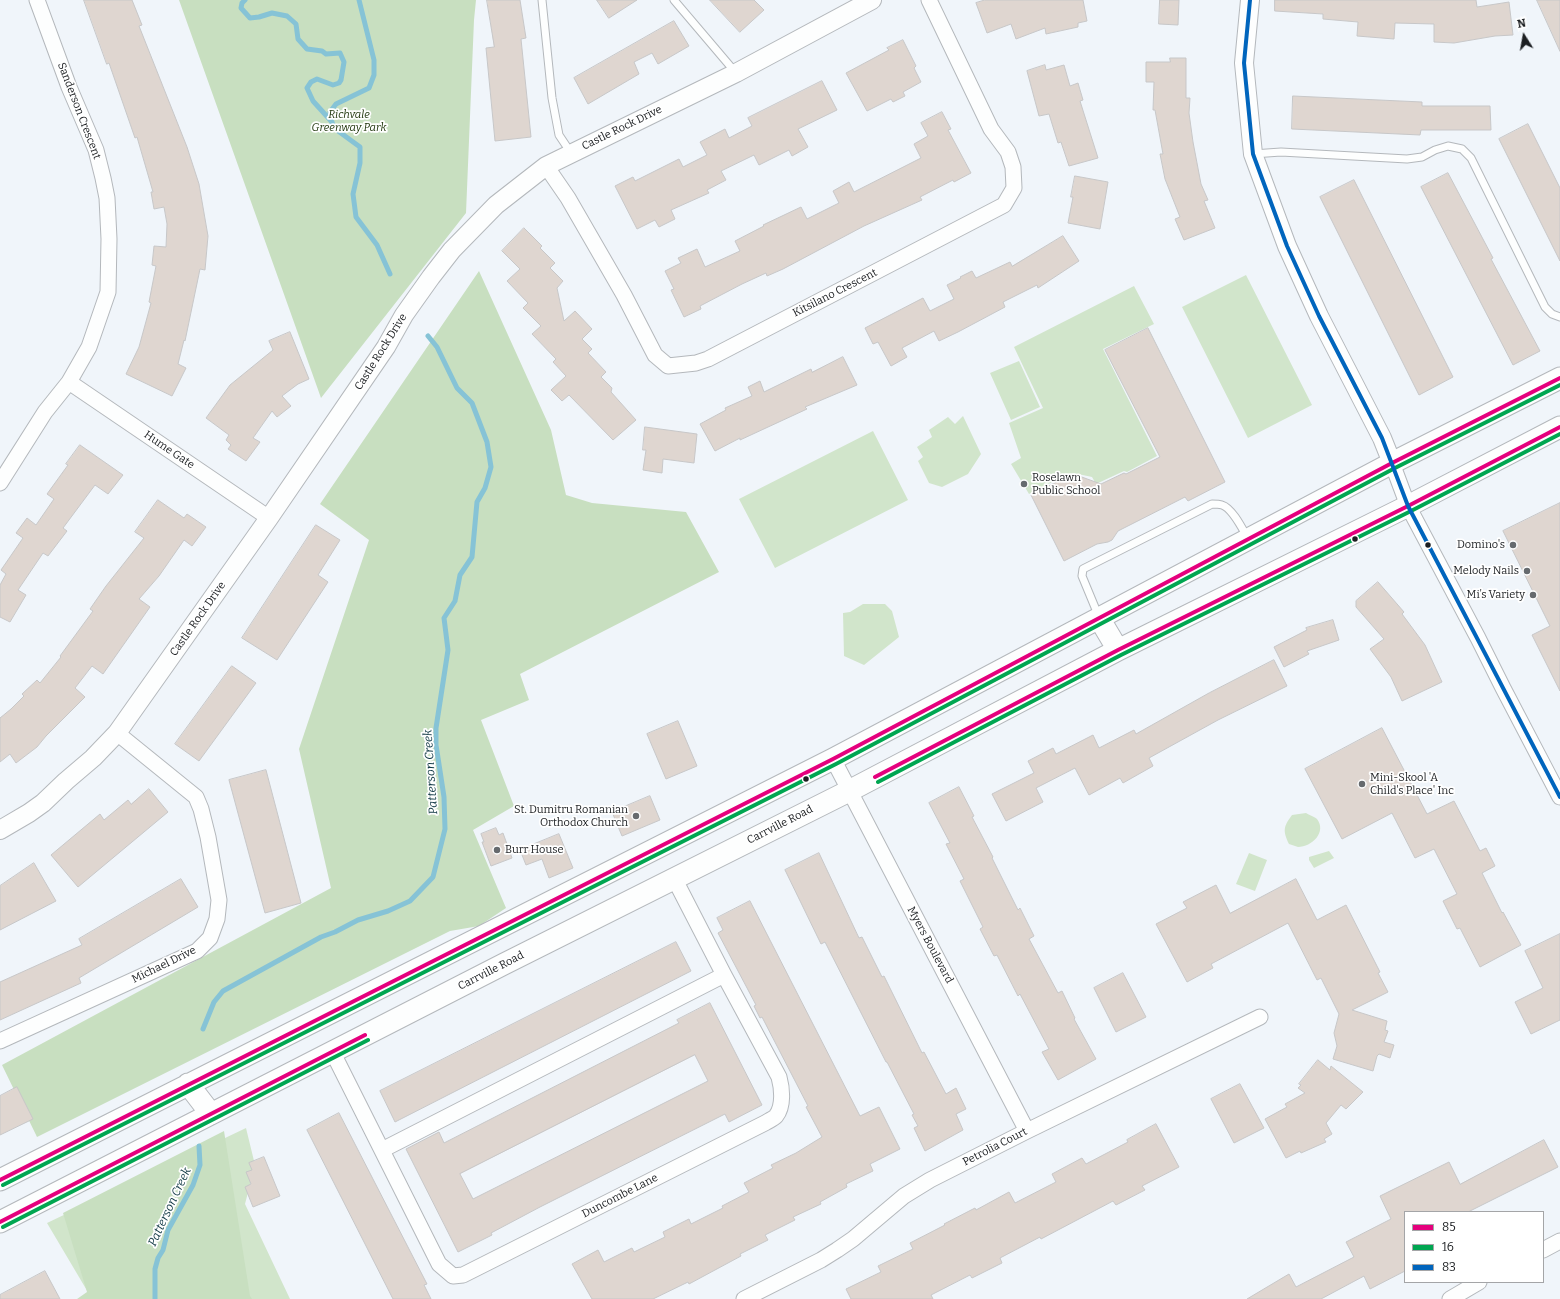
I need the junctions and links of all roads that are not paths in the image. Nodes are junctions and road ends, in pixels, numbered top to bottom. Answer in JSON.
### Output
{"nodes":[{"id":1,"x":37,"y":0,"type":"edge"},
{"id":2,"x":542,"y":0,"type":"edge"},
{"id":3,"x":674,"y":0,"type":"edge"},
{"id":4,"x":872,"y":0,"type":"edge"},
{"id":5,"x":929,"y":0,"type":"edge"},
{"id":6,"x":1250,"y":0,"type":"edge"},
{"id":7,"x":736,"y":73,"type":"junction"},
{"id":8,"x":571,"y":153,"type":"junction"},
{"id":9,"x":1253,"y":154,"type":"junction"},
{"id":10,"x":546,"y":166,"type":"junction"},
{"id":11,"x":1560,"y":317,"type":"edge"},
{"id":12,"x":1560,"y":378,"type":"edge"},
{"id":13,"x":69,"y":382,"type":"junction"},
{"id":14,"x":1560,"y":427,"type":"edge"},
{"id":15,"x":1392,"y":463,"type":"junction"},
{"id":16,"x":0,"y":483,"type":"edge"},
{"id":17,"x":1408,"y":506,"type":"junction"},
{"id":18,"x":269,"y":518,"type":"junction"},
{"id":19,"x":1248,"y":539,"type":"junction"},
{"id":20,"x":1099,"y":618,"type":"junction"},
{"id":21,"x":1118,"y":650,"type":"junction"},
{"id":22,"x":117,"y":733,"type":"junction"},
{"id":23,"x":833,"y":759,"type":"junction"},
{"id":24,"x":849,"y":791,"type":"junction"},
{"id":25,"x":1560,"y":797,"type":"edge"},
{"id":26,"x":0,"y":830,"type":"edge"},
{"id":27,"x":674,"y":878,"type":"junction"},
{"id":28,"x":575,"y":890,"type":"junction"},
{"id":29,"x":591,"y":920,"type":"junction"},
{"id":30,"x":724,"y":975,"type":"junction"},
{"id":31,"x":1260,"y":1017,"type":"dead end"},
{"id":32,"x":0,"y":1041,"type":"edge"},
{"id":33,"x":332,"y":1052,"type":"junction"},
{"id":34,"x":188,"y":1084,"type":"junction"},
{"id":35,"x":211,"y":1114,"type":"junction"},
{"id":36,"x":1027,"y":1131,"type":"junction"},
{"id":37,"x":382,"y":1150,"type":"junction"},
{"id":38,"x":0,"y":1180,"type":"edge"},
{"id":39,"x":0,"y":1222,"type":"edge"},
{"id":40,"x":1560,"y":1241,"type":"edge"},
{"id":41,"x":1544,"y":1249,"type":"edge"},
{"id":42,"x":1477,"y":1283,"type":"edge"},
{"id":43,"x":744,"y":1299,"type":"edge"},
{"id":44,"x":1450,"y":1299,"type":"edge"}],
"edges":[{"from":1,"to":13,"type":"street","name":"Sanderson Crescent"},
{"from":2,"to":8,"type":"lane"},
{"from":3,"to":7,"type":"lane"},
{"from":4,"to":7,"type":"street","name":"Castle Rock Drive"},
{"from":5,"to":10,"type":"street","name":"Kitsilano Crescent"},
{"from":6,"to":9,"type":"street"},
{"from":7,"to":8,"type":"street","name":"Castle Rock Drive"},
{"from":8,"to":10,"type":"street","name":"Castle Rock Drive"},
{"from":9,"to":11,"type":"lane"},
{"from":9,"to":15,"type":"street"},
{"from":10,"to":18,"type":"street","name":"Castle Rock Drive"},
{"from":12,"to":15,"type":"main road"},
{"from":13,"to":16,"type":"street","name":"Sanderson Crescent"},
{"from":13,"to":18,"type":"street","name":"Hume Gate"},
{"from":14,"to":17,"type":"main road","name":"Carrville Road"},
{"from":15,"to":17,"type":"street"},
{"from":15,"to":19,"type":"main road"},
{"from":17,"to":21,"type":"main road","name":"Carrville Road"},
{"from":17,"to":25,"type":"street"},
{"from":18,"to":22,"type":"street","name":"Castle Rock Drive"},
{"from":19,"to":20,"type":"main road"},
{"from":19,"to":20,"type":"lane"},
{"from":20,"to":21,"type":"main road"},
{"from":20,"to":23,"type":"main road"},
{"from":21,"to":24,"type":"main road","name":"Carrville Road"},
{"from":22,"to":26,"type":"street","name":"Castle Rock Drive"},
{"from":22,"to":32,"type":"street","name":"Michael Drive"},
{"from":23,"to":24,"type":"street","name":"Myers Boulevard"},
{"from":23,"to":28,"type":"main road"},
{"from":24,"to":27,"type":"main road","name":"Carrville Road"},
{"from":24,"to":36,"type":"street","name":"Myers Boulevard"},
{"from":27,"to":29,"type":"main road","name":"Carrville Road"},
{"from":27,"to":30,"type":"street","name":"Duncombe Lane"},
{"from":28,"to":29,"type":"main road"},
{"from":28,"to":34,"type":"main road"},
{"from":29,"to":33,"type":"main road","name":"Carrville Road"},
{"from":30,"to":37,"type":"street"},
{"from":30,"to":37,"type":"street","name":"Duncombe Lane"},
{"from":31,"to":36,"type":"street","name":"Petrolia Court"},
{"from":33,"to":35,"type":"main road","name":"Carrville Road"},
{"from":33,"to":37,"type":"street","name":"Duncombe Lane"},
{"from":34,"to":35,"type":"main road"},
{"from":34,"to":38,"type":"main road"},
{"from":35,"to":39,"type":"main road","name":"Carrville Road"},
{"from":36,"to":43,"type":"street","name":"Petrolia Court"},
{"from":40,"to":41,"type":"street"},
{"from":42,"to":44,"type":"street"}]}
